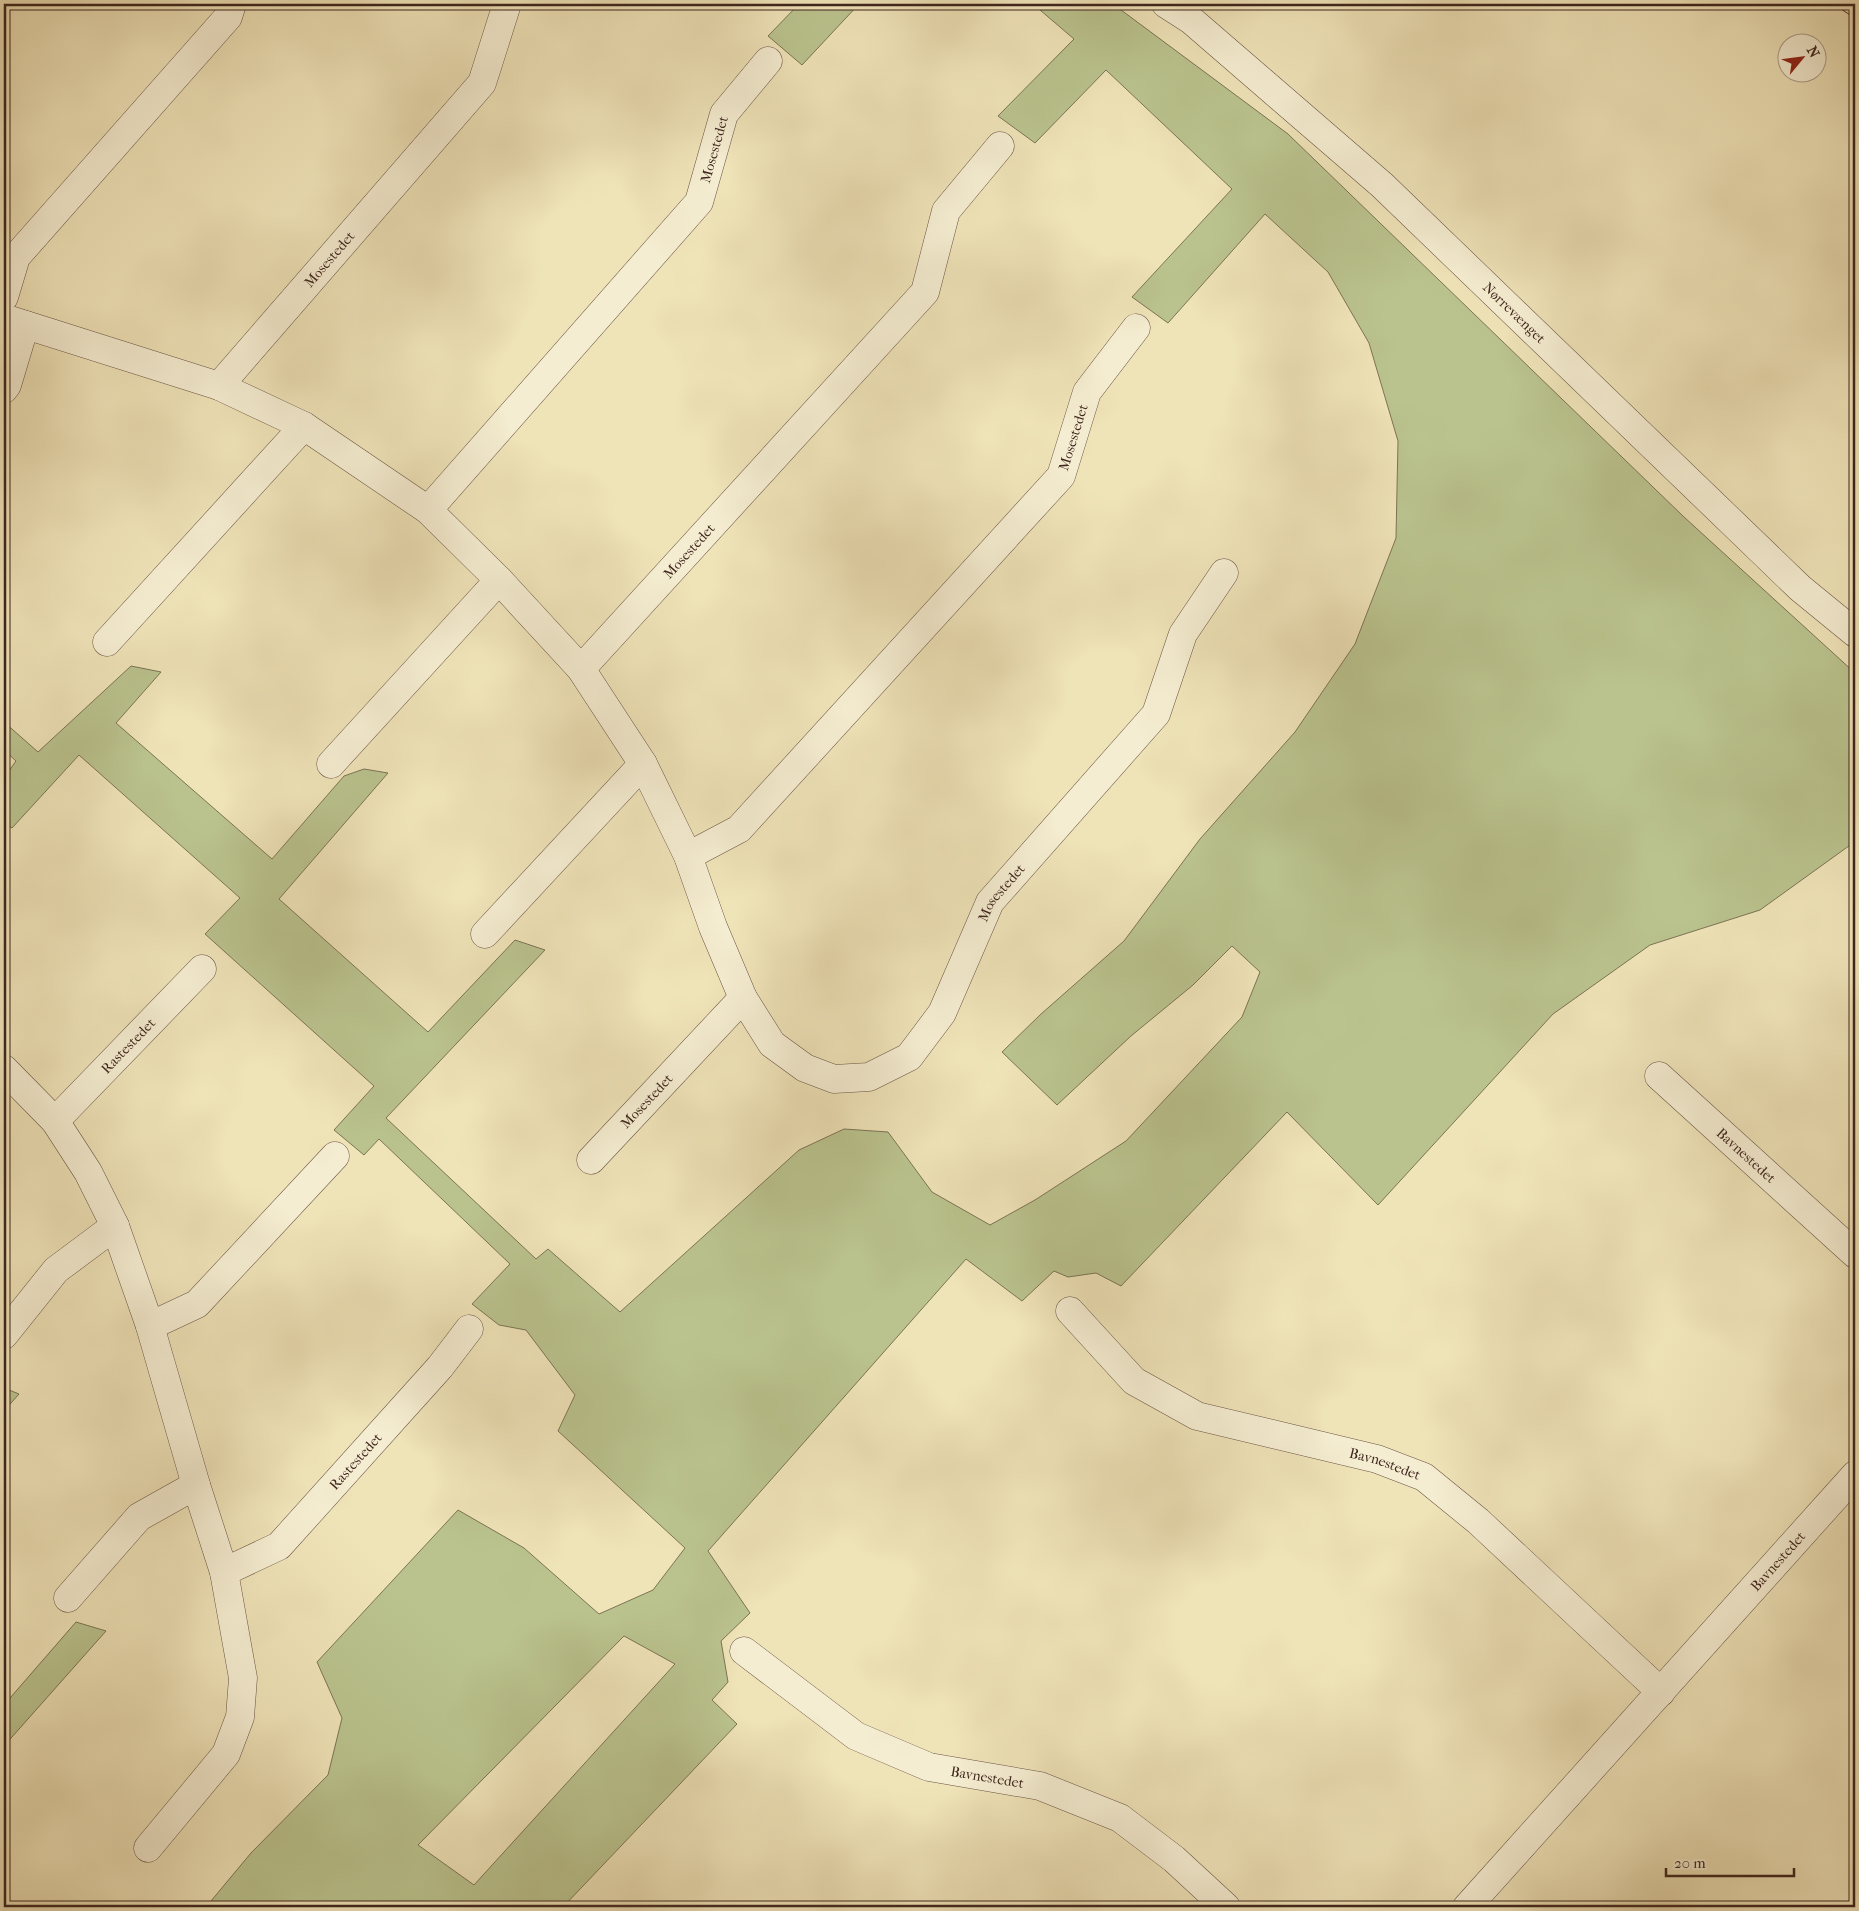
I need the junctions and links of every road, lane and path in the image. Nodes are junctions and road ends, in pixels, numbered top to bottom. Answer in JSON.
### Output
{"nodes":[{"id":1,"x":232,"y":4,"type":"edge"},
{"id":2,"x":507,"y":4,"type":"edge"},
{"id":3,"x":1166,"y":4,"type":"edge"},
{"id":4,"x":768,"y":61,"type":"dead end"},
{"id":5,"x":1000,"y":146,"type":"dead end"},
{"id":6,"x":4,"y":297,"type":"edge"},
{"id":7,"x":14,"y":321,"type":"edge"},
{"id":8,"x":1136,"y":328,"type":"dead end"},
{"id":9,"x":219,"y":386,"type":"junction"},
{"id":10,"x":4,"y":389,"type":"edge"},
{"id":11,"x":304,"y":426,"type":"junction"},
{"id":12,"x":428,"y":510,"type":"junction"},
{"id":13,"x":1224,"y":573,"type":"dead end"},
{"id":14,"x":499,"y":580,"type":"junction"},
{"id":15,"x":1855,"y":633,"type":"edge"},
{"id":16,"x":107,"y":642,"type":"dead end"},
{"id":17,"x":581,"y":669,"type":"junction"},
{"id":18,"x":331,"y":764,"type":"dead end"},
{"id":19,"x":643,"y":764,"type":"junction"},
{"id":20,"x":688,"y":856,"type":"junction"},
{"id":21,"x":485,"y":934,"type":"dead end"},
{"id":22,"x":202,"y":969,"type":"dead end"},
{"id":23,"x":743,"y":998,"type":"junction"},
{"id":24,"x":4,"y":1070,"type":"edge"},
{"id":25,"x":1659,"y":1076,"type":"dead end"},
{"id":26,"x":55,"y":1121,"type":"junction"},
{"id":27,"x":335,"y":1156,"type":"dead end"},
{"id":28,"x":591,"y":1160,"type":"dead end"},
{"id":29,"x":115,"y":1226,"type":"junction"},
{"id":30,"x":1855,"y":1254,"type":"edge"},
{"id":31,"x":1070,"y":1311,"type":"dead end"},
{"id":32,"x":150,"y":1326,"type":"junction"},
{"id":33,"x":469,"y":1328,"type":"dead end"},
{"id":34,"x":4,"y":1335,"type":"edge"},
{"id":35,"x":1855,"y":1475,"type":"edge"},
{"id":36,"x":196,"y":1485,"type":"junction"},
{"id":37,"x":224,"y":1572,"type":"junction"},
{"id":38,"x":68,"y":1598,"type":"dead end"},
{"id":39,"x":744,"y":1651,"type":"dead end"},
{"id":40,"x":1661,"y":1692,"type":"junction"},
{"id":41,"x":148,"y":1848,"type":"dead end"},
{"id":42,"x":1226,"y":1907,"type":"edge"},
{"id":43,"x":1467,"y":1907,"type":"edge"}],
"edges":[{"from":1,"to":6,"type":"street"},
{"from":2,"to":9,"type":"street","name":"Mosestedet"},
{"from":3,"to":15,"type":"street","name":"Nørrevænget"},
{"from":4,"to":12,"type":"street","name":"Mosestedet"},
{"from":5,"to":17,"type":"street","name":"Mosestedet"},
{"from":7,"to":9,"type":"street","name":"Mosestedet"},
{"from":7,"to":10,"type":"street","name":"Mosestedet"},
{"from":8,"to":20,"type":"street","name":"Mosestedet"},
{"from":9,"to":11,"type":"street","name":"Mosestedet"},
{"from":11,"to":12,"type":"street","name":"Mosestedet"},
{"from":11,"to":16,"type":"street"},
{"from":12,"to":14,"type":"street","name":"Mosestedet"},
{"from":13,"to":23,"type":"street","name":"Mosestedet"},
{"from":14,"to":17,"type":"street","name":"Mosestedet"},
{"from":14,"to":18,"type":"street"},
{"from":17,"to":19,"type":"street","name":"Mosestedet"},
{"from":19,"to":20,"type":"street","name":"Mosestedet"},
{"from":19,"to":21,"type":"street"},
{"from":20,"to":23,"type":"street","name":"Mosestedet"},
{"from":22,"to":26,"type":"street","name":"Rastestedet"},
{"from":23,"to":28,"type":"street","name":"Mosestedet"},
{"from":24,"to":26,"type":"street"},
{"from":25,"to":30,"type":"street","name":"Bavnestedet"},
{"from":26,"to":29,"type":"street"},
{"from":27,"to":32,"type":"street"},
{"from":29,"to":32,"type":"street"},
{"from":29,"to":34,"type":"street"},
{"from":31,"to":40,"type":"street","name":"Bavnestedet"},
{"from":32,"to":36,"type":"street"},
{"from":33,"to":37,"type":"street","name":"Rastestedet"},
{"from":35,"to":40,"type":"street","name":"Bavnestedet"},
{"from":36,"to":37,"type":"street"},
{"from":36,"to":38,"type":"street"},
{"from":37,"to":41,"type":"street"},
{"from":39,"to":42,"type":"street","name":"Bavnestedet"},
{"from":40,"to":43,"type":"street","name":"Bavnestedet"}]}
